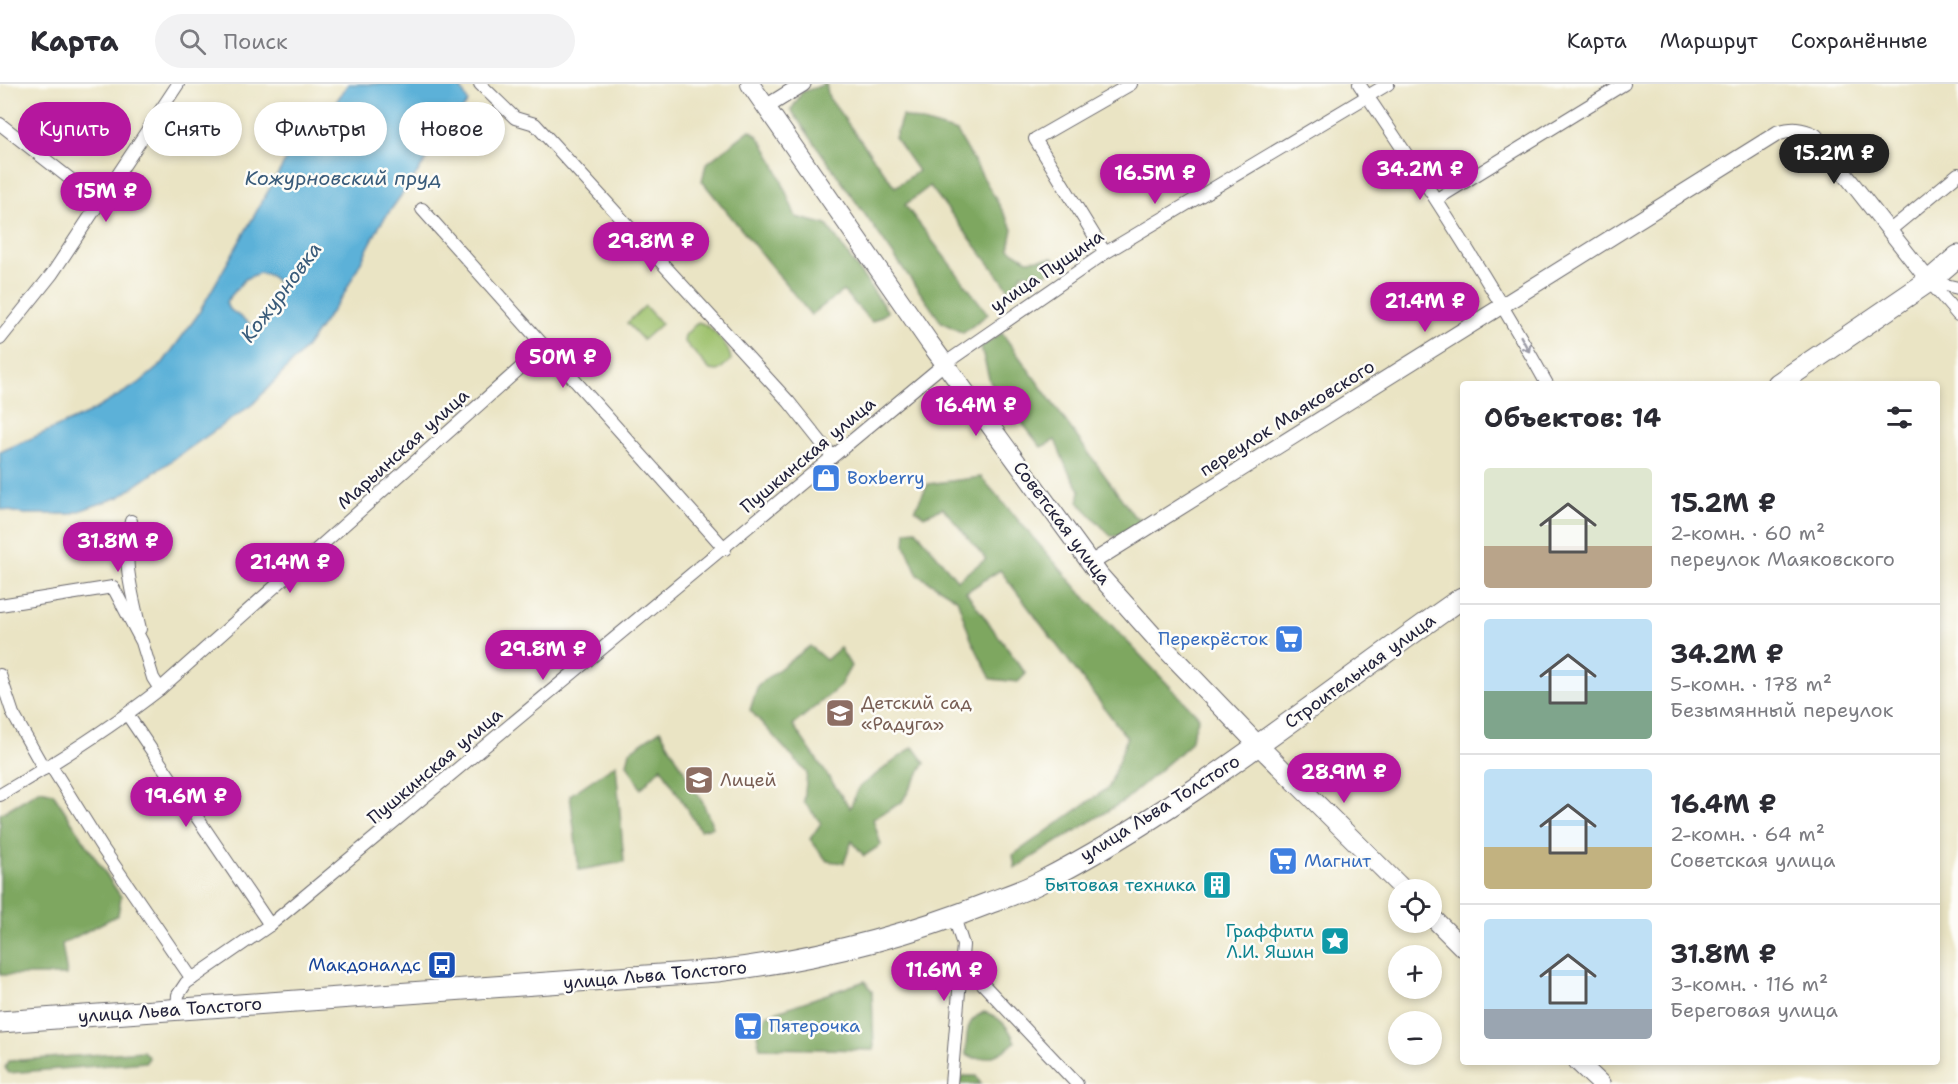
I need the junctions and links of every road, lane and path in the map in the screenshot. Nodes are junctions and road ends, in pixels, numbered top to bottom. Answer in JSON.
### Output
{"nodes":[{"id":1,"x":178,"y":84,"type":"edge"},
{"id":2,"x":480,"y":84,"type":"edge"},
{"id":3,"x":750,"y":84,"type":"edge"},
{"id":4,"x":803,"y":84,"type":"edge"},
{"id":5,"x":1131,"y":84,"type":"edge"},
{"id":6,"x":1359,"y":84,"type":"edge"},
{"id":7,"x":1388,"y":84,"type":"edge"},
{"id":8,"x":1624,"y":84,"type":"edge"},
{"id":9,"x":1368,"y":96,"type":"junction"},
{"id":10,"x":766,"y":107,"type":"junction"},
{"id":11,"x":0,"y":124,"type":"edge"},
{"id":12,"x":1958,"y":174,"type":"edge"},
{"id":13,"x":1437,"y":199,"type":"junction"},
{"id":14,"x":102,"y":203,"type":"junction"},
{"id":15,"x":423,"y":209,"type":"dead end"},
{"id":16,"x":1889,"y":231,"type":"junction"},
{"id":17,"x":1105,"y":253,"type":"junction"},
{"id":18,"x":1958,"y":256,"type":"edge"},
{"id":19,"x":1929,"y":281,"type":"junction"},
{"id":20,"x":1958,"y":288,"type":"edge"},
{"id":21,"x":1503,"y":304,"type":"junction"},
{"id":22,"x":1958,"y":315,"type":"edge"},
{"id":23,"x":0,"y":339,"type":"edge"},
{"id":24,"x":545,"y":346,"type":"junction"},
{"id":25,"x":945,"y":364,"type":"junction"},
{"id":26,"x":1545,"y":381,"type":"edge"},
{"id":27,"x":1782,"y":381,"type":"edge"},
{"id":28,"x":832,"y":456,"type":"junction"},
{"id":29,"x":131,"y":521,"type":"dead end"},
{"id":30,"x":725,"y":549,"type":"junction"},
{"id":31,"x":1091,"y":563,"type":"junction"},
{"id":32,"x":1460,"y":599,"type":"edge"},
{"id":33,"x":0,"y":605,"type":"edge"},
{"id":34,"x":142,"y":642,"type":"junction"},
{"id":35,"x":0,"y":675,"type":"edge"},
{"id":36,"x":160,"y":689,"type":"junction"},
{"id":37,"x":128,"y":714,"type":"junction"},
{"id":38,"x":1258,"y":745,"type":"junction"},
{"id":39,"x":47,"y":767,"type":"junction"},
{"id":40,"x":0,"y":795,"type":"edge"},
{"id":41,"x":1393,"y":879,"type":"edge"},
{"id":42,"x":954,"y":917,"type":"junction"},
{"id":43,"x":270,"y":925,"type":"junction"},
{"id":44,"x":1442,"y":927,"type":"edge"},
{"id":45,"x":1460,"y":945,"type":"edge"},
{"id":46,"x":963,"y":963,"type":"junction"},
{"id":47,"x":192,"y":979,"type":"junction"},
{"id":48,"x":177,"y":1010,"type":"junction"},
{"id":49,"x":0,"y":1022,"type":"edge"},
{"id":50,"x":1581,"y":1065,"type":"edge"},
{"id":51,"x":951,"y":1084,"type":"edge"},
{"id":52,"x":1077,"y":1084,"type":"edge"},
{"id":53,"x":1601,"y":1084,"type":"edge"}],
"edges":[{"from":1,"to":14,"type":"street"},
{"from":2,"to":28,"type":"street"},
{"from":3,"to":10,"type":"main road","name":"Советская улица"},
{"from":4,"to":10,"type":"street"},
{"from":5,"to":17,"type":"street"},
{"from":6,"to":9,"type":"street"},
{"from":7,"to":9,"type":"street","name":"улица Пущина"},
{"from":8,"to":13,"type":"street"},
{"from":9,"to":13,"type":"street"},
{"from":9,"to":17,"type":"street","name":"улица Пущина"},
{"from":10,"to":25,"type":"main road","name":"Советская улица"},
{"from":11,"to":14,"type":"street"},
{"from":12,"to":16,"type":"street"},
{"from":13,"to":21,"type":"street"},
{"from":14,"to":23,"type":"street"},
{"from":15,"to":24,"type":"street"},
{"from":16,"to":19,"type":"street"},
{"from":16,"to":21,"type":"street","name":"переулок Маяковского"},
{"from":17,"to":25,"type":"street","name":"улица Пущина"},
{"from":18,"to":19,"type":"highway"},
{"from":19,"to":20,"type":"street"},
{"from":19,"to":22,"type":"street"},
{"from":19,"to":27,"type":"highway"},
{"from":21,"to":26,"type":"street","one_way":true},
{"from":21,"to":31,"type":"street","name":"переулок Маяковского"},
{"from":24,"to":30,"type":"street"},
{"from":24,"to":36,"type":"street","name":"Марьинская улица"},
{"from":25,"to":28,"type":"street","name":"Пушкинская улица"},
{"from":25,"to":31,"type":"main road","name":"Советская улица"},
{"from":28,"to":30,"type":"street","name":"Пушкинская улица"},
{"from":29,"to":34,"type":"street"},
{"from":30,"to":43,"type":"street","name":"Пушкинская улица"},
{"from":31,"to":38,"type":"main road","name":"Советская улица"},
{"from":32,"to":38,"type":"highway","name":"Строительная улица"},
{"from":33,"to":34,"type":"street"},
{"from":34,"to":36,"type":"street"},
{"from":35,"to":39,"type":"street"},
{"from":36,"to":37,"type":"street","name":"Марьинская улица"},
{"from":37,"to":39,"type":"street","name":"Марьинская улица"},
{"from":37,"to":43,"type":"street"},
{"from":38,"to":41,"type":"main road","name":"Советская улица"},
{"from":38,"to":42,"type":"highway","name":"улица Льва Толстого"},
{"from":39,"to":40,"type":"street","name":"Марьинская улица"},
{"from":39,"to":47,"type":"street"},
{"from":42,"to":46,"type":"street"},
{"from":42,"to":48,"type":"highway","name":"улица Льва Толстого"},
{"from":43,"to":47,"type":"street","name":"Пушкинская улица"},
{"from":44,"to":45,"type":"main road"},
{"from":46,"to":51,"type":"street"},
{"from":46,"to":52,"type":"street"},
{"from":47,"to":48,"type":"street","name":"Пушкинская улица"},
{"from":48,"to":49,"type":"highway","name":"улица Льва Толстого"},
{"from":50,"to":53,"type":"main road"}]}
